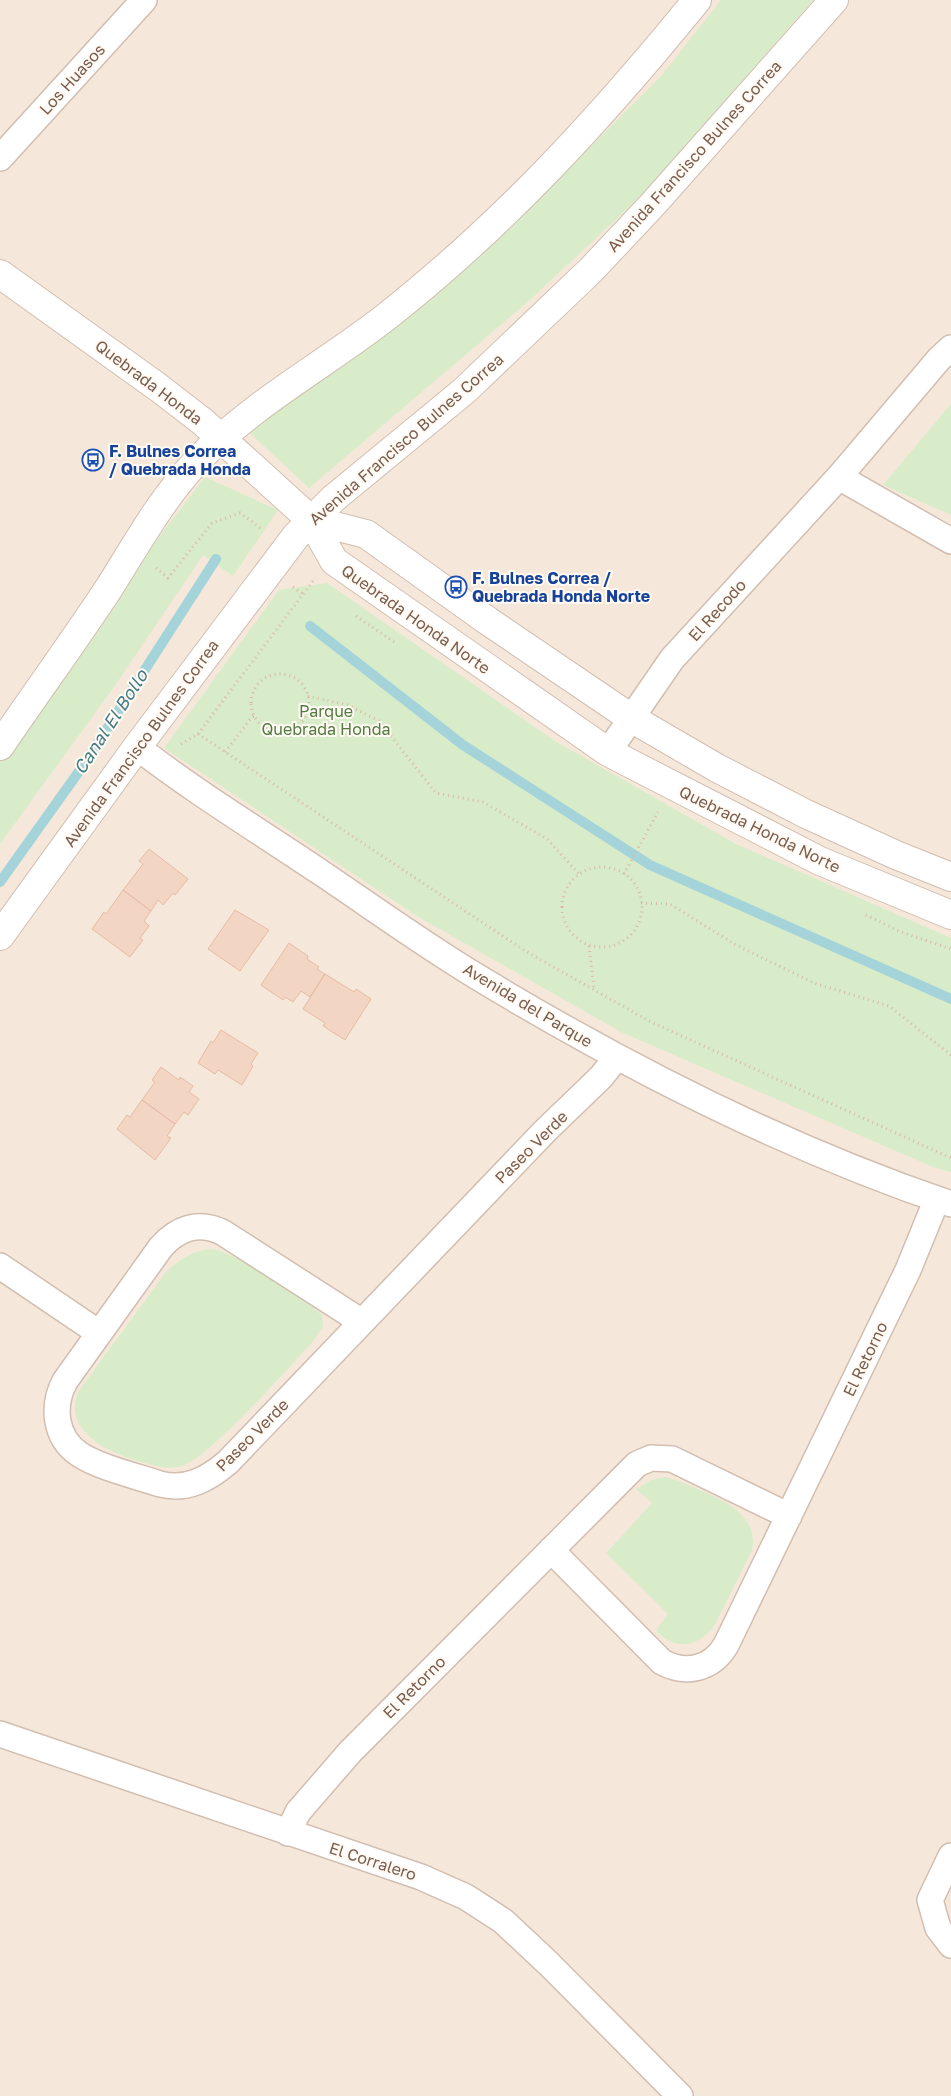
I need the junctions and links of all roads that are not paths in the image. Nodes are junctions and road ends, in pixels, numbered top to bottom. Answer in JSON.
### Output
{"nodes":[{"id":1,"x":144,"y":0,"type":"edge"},
{"id":2,"x":697,"y":0,"type":"edge"},
{"id":3,"x":834,"y":0,"type":"edge"},
{"id":4,"x":0,"y":158,"type":"edge"},
{"id":5,"x":0,"y":274,"type":"edge"},
{"id":6,"x":951,"y":348,"type":"edge"},
{"id":7,"x":220,"y":438,"type":"junction"},
{"id":8,"x":839,"y":477,"type":"junction"},
{"id":9,"x":312,"y":520,"type":"junction"},
{"id":10,"x":951,"y":541,"type":"edge"},
{"id":11,"x":631,"y":718,"type":"junction"},
{"id":12,"x":0,"y":746,"type":"edge"},
{"id":13,"x":608,"y":752,"type":"junction"},
{"id":14,"x":144,"y":753,"type":"junction"},
{"id":15,"x":951,"y":877,"type":"edge"},
{"id":16,"x":951,"y":915,"type":"edge"},
{"id":17,"x":0,"y":936,"type":"edge"},
{"id":18,"x":617,"y":1058,"type":"junction"},
{"id":19,"x":944,"y":1202,"type":"edge"},
{"id":20,"x":0,"y":1266,"type":"edge"},
{"id":21,"x":362,"y":1322,"type":"junction"},
{"id":22,"x":99,"y":1333,"type":"junction"},
{"id":23,"x":789,"y":1516,"type":"junction"},
{"id":24,"x":551,"y":1550,"type":"junction"},
{"id":25,"x":0,"y":1734,"type":"edge"},
{"id":26,"x":288,"y":1833,"type":"junction"},
{"id":27,"x":951,"y":1856,"type":"edge"},
{"id":28,"x":951,"y":1945,"type":"edge"},
{"id":29,"x":680,"y":2096,"type":"edge"}],
"edges":[{"from":1,"to":4,"type":"street","name":"Los Huasos"},
{"from":2,"to":7,"type":"street"},
{"from":3,"to":9,"type":"street","name":"Avenida Francisco Bulnes Correa"},
{"from":5,"to":7,"type":"street","name":"Quebrada Honda"},
{"from":6,"to":8,"type":"street","name":"El Recodo"},
{"from":7,"to":9,"type":"street","name":"Quebrada Honda"},
{"from":7,"to":12,"type":"street"},
{"from":8,"to":10,"type":"street"},
{"from":8,"to":11,"type":"street","name":"El Recodo"},
{"from":9,"to":11,"type":"street","name":"Quebrada Honda Norte"},
{"from":9,"to":13,"type":"street","name":"Quebrada Honda Norte"},
{"from":9,"to":14,"type":"street","name":"Avenida Francisco Bulnes Correa"},
{"from":11,"to":13,"type":"street","name":"El Recodo"},
{"from":11,"to":15,"type":"street","name":"Quebrada Honda Norte"},
{"from":13,"to":16,"type":"street","name":"Quebrada Honda Norte"},
{"from":14,"to":17,"type":"street","name":"Avenida Francisco Bulnes Correa"},
{"from":14,"to":18,"type":"street","name":"Avenida del Parque"},
{"from":18,"to":19,"type":"street","name":"Avenida del Parque"},
{"from":18,"to":21,"type":"street","name":"Paseo Verde"},
{"from":19,"to":23,"type":"street","name":"El Retorno"},
{"from":20,"to":22,"type":"street"},
{"from":21,"to":22,"type":"street","name":"Paseo Verde"},
{"from":21,"to":22,"type":"street","name":"Paseo Verde"},
{"from":23,"to":24,"type":"street","name":"El Retorno"},
{"from":23,"to":24,"type":"street","name":"El Retorno"},
{"from":24,"to":26,"type":"street","name":"El Retorno"},
{"from":25,"to":26,"type":"street","name":"El Corralero"},
{"from":26,"to":29,"type":"street","name":"El Corralero"},
{"from":27,"to":28,"type":"street"}]}
